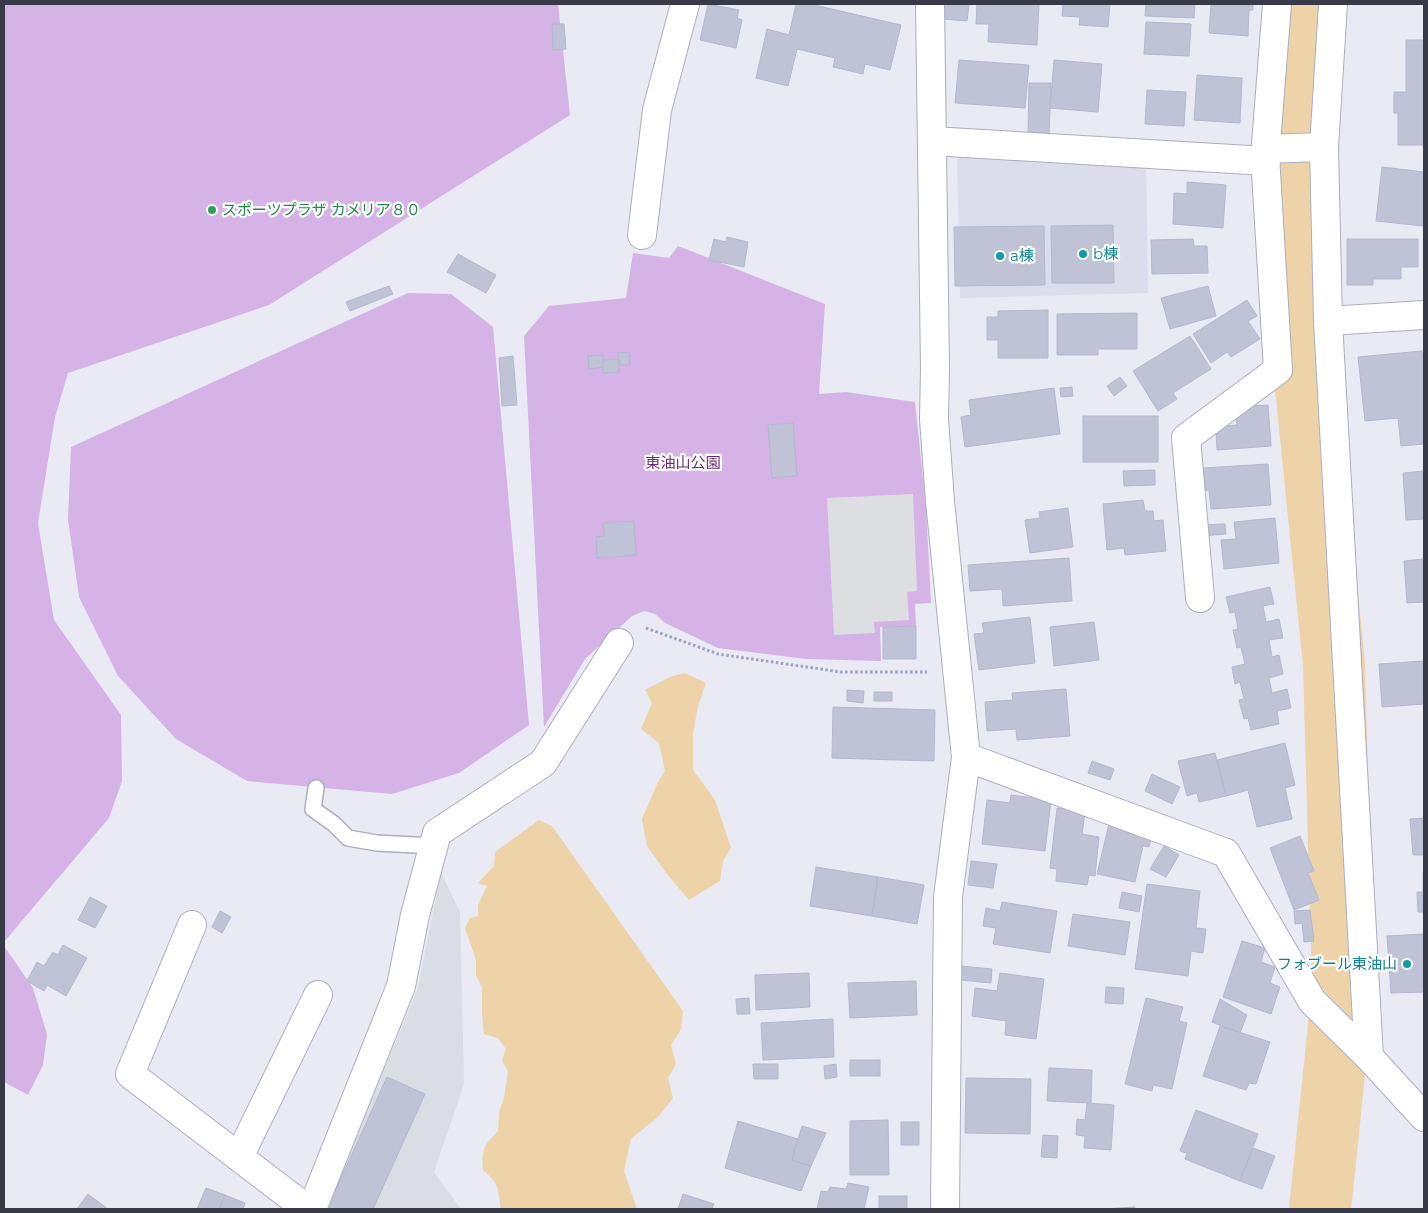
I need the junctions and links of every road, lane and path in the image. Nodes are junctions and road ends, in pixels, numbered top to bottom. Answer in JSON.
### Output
{"nodes":[{"id":1,"x":685,"y":4,"type":"edge"},
{"id":2,"x":930,"y":4,"type":"edge"},
{"id":3,"x":1277,"y":4,"type":"edge"},
{"id":4,"x":1333,"y":4,"type":"edge"},
{"id":5,"x":932,"y":141,"type":"junction"},
{"id":6,"x":1322,"y":147,"type":"junction"},
{"id":7,"x":1269,"y":153,"type":"junction"},
{"id":8,"x":642,"y":235,"type":"dead end"},
{"id":9,"x":1424,"y":314,"type":"edge"},
{"id":10,"x":1328,"y":321,"type":"junction"},
{"id":11,"x":1200,"y":598,"type":"dead end"},
{"id":12,"x":619,"y":643,"type":"joint"},
{"id":13,"x":957,"y":672,"type":"junction"},
{"id":14,"x":966,"y":757,"type":"junction"},
{"id":15,"x":316,"y":788,"type":"dead end"},
{"id":16,"x":434,"y":846,"type":"junction"},
{"id":17,"x":192,"y":925,"type":"dead end"},
{"id":18,"x":318,"y":995,"type":"dead end"},
{"id":19,"x":1369,"y":1057,"type":"junction"},
{"id":20,"x":1424,"y":1117,"type":"edge"},
{"id":21,"x":239,"y":1157,"type":"junction"},
{"id":22,"x":307,"y":1209,"type":"edge"},
{"id":23,"x":312,"y":1209,"type":"edge"},
{"id":24,"x":945,"y":1209,"type":"edge"}],
"edges":[{"from":1,"to":8,"type":"street"},
{"from":2,"to":5,"type":"street"},
{"from":3,"to":7,"type":"street"},
{"from":4,"to":6,"type":"street"},
{"from":5,"to":7,"type":"street"},
{"from":5,"to":13,"type":"street"},
{"from":6,"to":7,"type":"street"},
{"from":6,"to":10,"type":"street"},
{"from":7,"to":11,"type":"street"},
{"from":9,"to":10,"type":"street"},
{"from":10,"to":19,"type":"street"},
{"from":12,"to":13,"type":"path"},
{"from":12,"to":16,"type":"street"},
{"from":13,"to":14,"type":"street"},
{"from":14,"to":19,"type":"street"},
{"from":14,"to":24,"type":"street"},
{"from":15,"to":16,"type":"lane"},
{"from":16,"to":23,"type":"street"},
{"from":17,"to":21,"type":"street"},
{"from":18,"to":21,"type":"street"},
{"from":19,"to":20,"type":"street"},
{"from":21,"to":22,"type":"street"}]}
